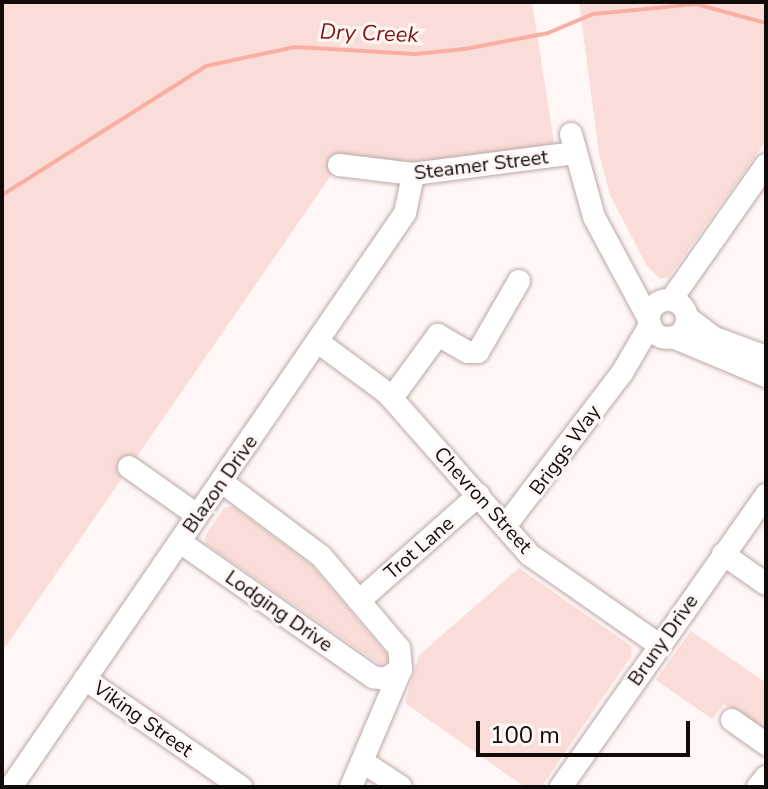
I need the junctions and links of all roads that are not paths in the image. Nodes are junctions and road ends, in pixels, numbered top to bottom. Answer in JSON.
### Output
{"nodes":[{"id":1,"x":339,"y":165,"type":"dead end"},
{"id":2,"x":766,"y":165,"type":"edge"},
{"id":3,"x":413,"y":174,"type":"junction"},
{"id":4,"x":624,"y":270,"type":"junction"},
{"id":5,"x":519,"y":281,"type":"dead end"},
{"id":6,"x":678,"y":308,"type":"junction"},
{"id":7,"x":650,"y":322,"type":"junction"},
{"id":8,"x":672,"y":338,"type":"junction"},
{"id":9,"x":318,"y":342,"type":"junction"},
{"id":10,"x":766,"y":357,"type":"edge"},
{"id":11,"x":622,"y":373,"type":"junction"},
{"id":12,"x":766,"y":376,"type":"edge"},
{"id":13,"x":392,"y":398,"type":"junction"},
{"id":14,"x":129,"y":467,"type":"dead end"},
{"id":15,"x":222,"y":482,"type":"junction"},
{"id":16,"x":479,"y":495,"type":"junction"},
{"id":17,"x":766,"y":495,"type":"edge"},
{"id":18,"x":197,"y":515,"type":"junction"},
{"id":19,"x":506,"y":525,"type":"junction"},
{"id":20,"x":180,"y":542,"type":"junction"},
{"id":21,"x":723,"y":554,"type":"junction"},
{"id":22,"x":766,"y":584,"type":"edge"},
{"id":23,"x":359,"y":601,"type":"junction"},
{"id":24,"x":659,"y":645,"type":"junction"},
{"id":25,"x":390,"y":676,"type":"junction"},
{"id":26,"x":85,"y":679,"type":"junction"},
{"id":27,"x":732,"y":720,"type":"dead end"},
{"id":28,"x":766,"y":744,"type":"edge"},
{"id":29,"x":363,"y":762,"type":"junction"},
{"id":30,"x":766,"y":777,"type":"edge"},
{"id":31,"x":11,"y":787,"type":"edge"},
{"id":32,"x":241,"y":787,"type":"edge"},
{"id":33,"x":351,"y":787,"type":"edge"},
{"id":34,"x":401,"y":787,"type":"edge"},
{"id":35,"x":561,"y":787,"type":"edge"},
{"id":36,"x":758,"y":787,"type":"edge"}],
"edges":[{"from":1,"to":3,"type":"street","name":"Steamer Street"},
{"from":2,"to":6,"type":"street"},
{"from":3,"to":4,"type":"street","name":"Steamer Street"},
{"from":3,"to":9,"type":"street","name":"Blazon Drive"},
{"from":4,"to":6,"type":"street"},
{"from":4,"to":7,"type":"street"},
{"from":5,"to":13,"type":"street"},
{"from":6,"to":7,"type":"street"},
{"from":6,"to":8,"type":"street"},
{"from":6,"to":10,"type":"street"},
{"from":7,"to":8,"type":"street"},
{"from":7,"to":11,"type":"street","name":"Briggs Way"},
{"from":8,"to":11,"type":"street","name":"Briggs Way"},
{"from":8,"to":12,"type":"street"},
{"from":9,"to":13,"type":"street","name":"Chevron Street"},
{"from":9,"to":15,"type":"street","name":"Blazon Drive"},
{"from":11,"to":19,"type":"street","name":"Briggs Way"},
{"from":13,"to":16,"type":"street","name":"Chevron Street"},
{"from":14,"to":18,"type":"street"},
{"from":15,"to":18,"type":"street","name":"Blazon Drive"},
{"from":15,"to":23,"type":"street"},
{"from":16,"to":19,"type":"street","name":"Chevron Street"},
{"from":16,"to":23,"type":"street","name":"Trot Lane"},
{"from":17,"to":21,"type":"street","name":"Bruny Drive"},
{"from":18,"to":20,"type":"street","name":"Blazon Drive"},
{"from":19,"to":24,"type":"street","name":"Chevron Street"},
{"from":20,"to":25,"type":"street","name":"Lodging Drive"},
{"from":20,"to":26,"type":"street","name":"Blazon Drive"},
{"from":21,"to":22,"type":"street"},
{"from":21,"to":24,"type":"street","name":"Bruny Drive"},
{"from":23,"to":25,"type":"street"},
{"from":24,"to":35,"type":"street","name":"Bruny Drive"},
{"from":25,"to":29,"type":"street"},
{"from":26,"to":31,"type":"street","name":"Blazon Drive"},
{"from":26,"to":32,"type":"street","name":"Viking Street"},
{"from":27,"to":28,"type":"street"},
{"from":29,"to":33,"type":"street"},
{"from":29,"to":34,"type":"street"},
{"from":30,"to":36,"type":"street"}]}
